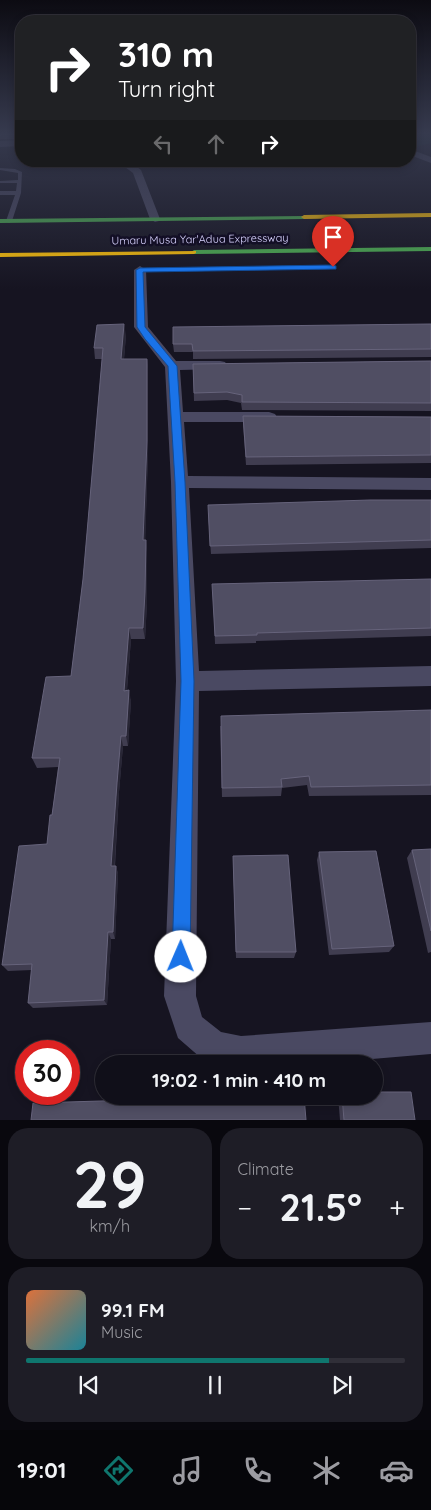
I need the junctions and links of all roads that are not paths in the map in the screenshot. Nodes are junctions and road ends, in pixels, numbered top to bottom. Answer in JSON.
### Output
{"nodes":[{"id":1,"x":19,"y":184,"type":"edge"},
{"id":2,"x":142,"y":184,"type":"edge"},
{"id":3,"x":0,"y":193,"type":"edge"},
{"id":4,"x":18,"y":193,"type":"junction"},
{"id":5,"x":431,"y":215,"type":"edge"},
{"id":6,"x":155,"y":219,"type":"junction"},
{"id":7,"x":4,"y":221,"type":"edge"},
{"id":8,"x":431,"y":249,"type":"edge"},
{"id":9,"x":0,"y":255,"type":"edge"},
{"id":10,"x":140,"y":270,"type":"dead end"},
{"id":11,"x":232,"y":365,"type":"edge"},
{"id":12,"x":172,"y":366,"type":"junction"},
{"id":13,"x":176,"y":417,"type":"junction"},
{"id":14,"x":284,"y":418,"type":"edge"},
{"id":15,"x":180,"y":482,"type":"junction"},
{"id":16,"x":431,"y":484,"type":"edge"},
{"id":17,"x":431,"y":676,"type":"edge"},
{"id":18,"x":188,"y":681,"type":"junction"},
{"id":19,"x":431,"y":1038,"type":"edge"}],
"edges":[{"from":1,"to":4,"type":"lane"},
{"from":2,"to":6,"type":"street"},
{"from":3,"to":4,"type":"lane"},
{"from":4,"to":7,"type":"lane"},
{"from":5,"to":6,"type":"highway","name":"Umaru Musa Yar'Adua Expressway"},
{"from":6,"to":7,"type":"highway","name":"Umaru Musa Yar'Adua Expressway"},
{"from":8,"to":9,"type":"highway","name":"Umaru Musa Yar'Adua Expressway"},
{"from":10,"to":12,"type":"street"},
{"from":11,"to":12,"type":"street"},
{"from":12,"to":13,"type":"street"},
{"from":13,"to":14,"type":"street"},
{"from":13,"to":15,"type":"street"},
{"from":15,"to":16,"type":"street"},
{"from":15,"to":18,"type":"street"},
{"from":17,"to":18,"type":"street"},
{"from":18,"to":19,"type":"street"}]}
